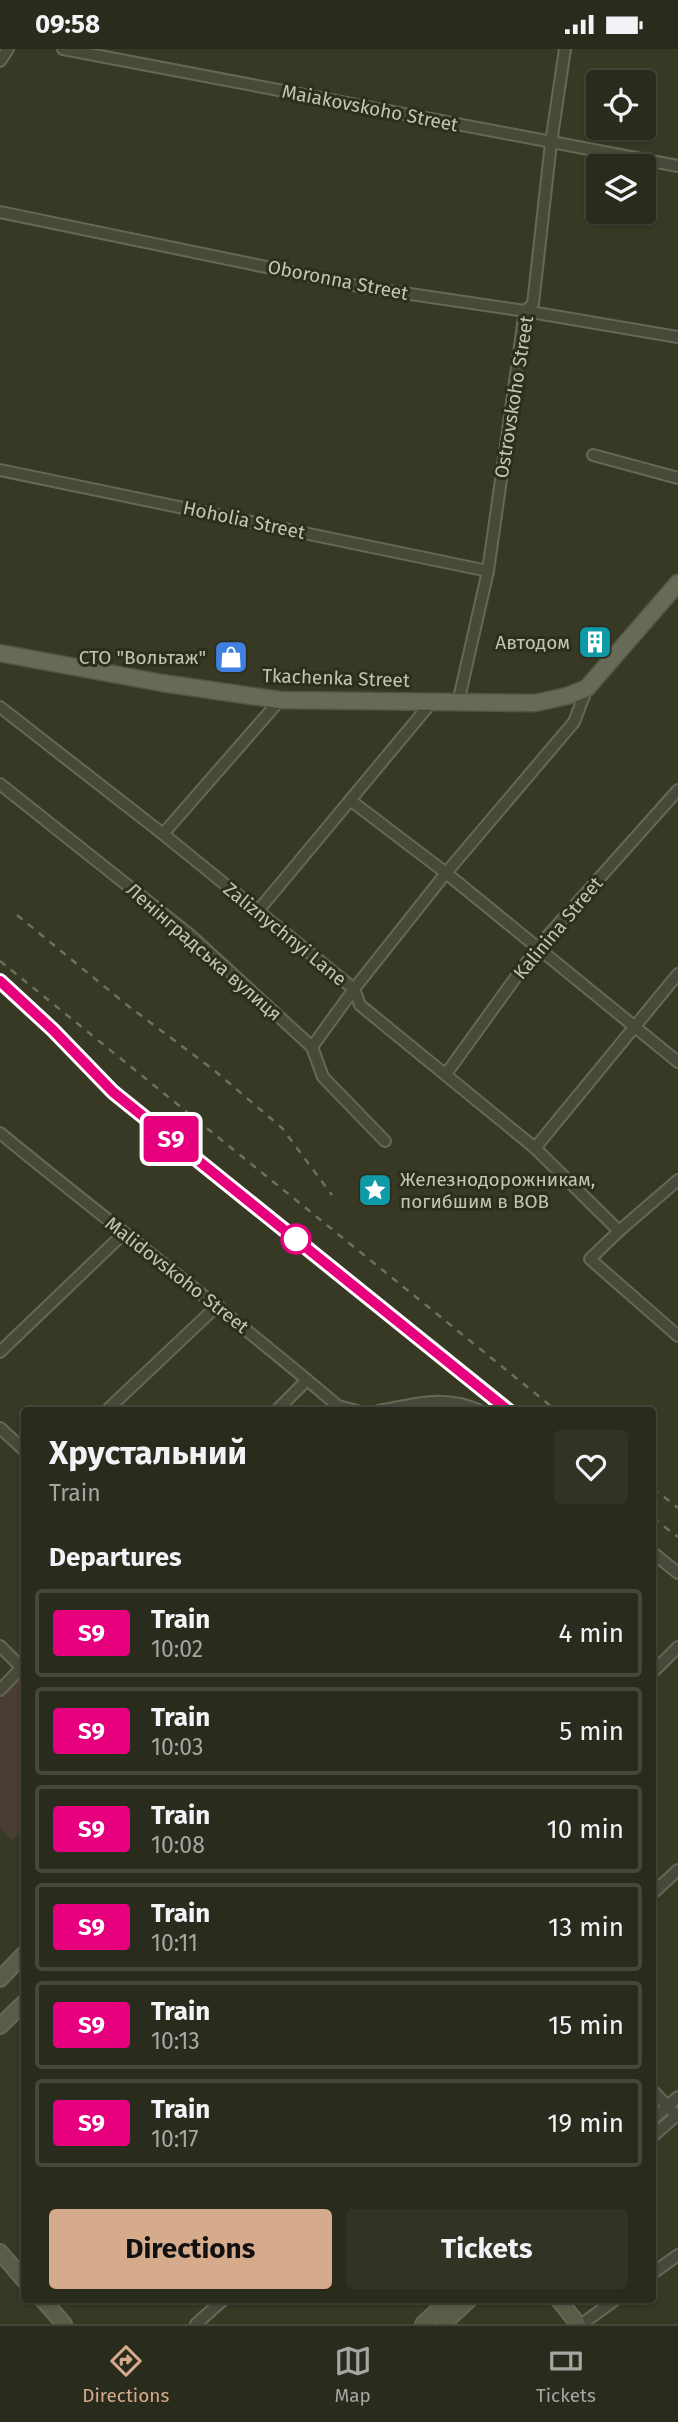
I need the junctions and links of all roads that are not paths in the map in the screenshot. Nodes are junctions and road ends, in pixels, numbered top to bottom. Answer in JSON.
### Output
{"nodes":[{"id":1,"x":8,"y":49,"type":"edge"},
{"id":2,"x":63,"y":49,"type":"edge"},
{"id":3,"x":565,"y":49,"type":"edge"},
{"id":4,"x":0,"y":61,"type":"edge"},
{"id":5,"x":551,"y":142,"type":"junction"},
{"id":6,"x":678,"y":166,"type":"edge"},
{"id":7,"x":0,"y":212,"type":"edge"},
{"id":8,"x":525,"y":311,"type":"junction"},
{"id":9,"x":678,"y":337,"type":"edge"},
{"id":10,"x":593,"y":455,"type":"dead end"},
{"id":11,"x":0,"y":470,"type":"edge"},
{"id":12,"x":678,"y":478,"type":"edge"},
{"id":13,"x":488,"y":571,"type":"junction"},
{"id":14,"x":678,"y":583,"type":"edge"},
{"id":15,"x":0,"y":653,"type":"edge"},
{"id":16,"x":587,"y":688,"type":"junction"},
{"id":17,"x":280,"y":700,"type":"junction"},
{"id":18,"x":431,"y":703,"type":"junction"},
{"id":19,"x":458,"y":703,"type":"junction"},
{"id":20,"x":0,"y":707,"type":"edge"},
{"id":21,"x":0,"y":784,"type":"edge"},
{"id":22,"x":678,"y":790,"type":"edge"},
{"id":23,"x":350,"y":800,"type":"junction"},
{"id":24,"x":163,"y":834,"type":"junction"},
{"id":25,"x":446,"y":873,"type":"junction"},
{"id":26,"x":257,"y":912,"type":"junction"},
{"id":27,"x":537,"y":948,"type":"junction"},
{"id":28,"x":678,"y":974,"type":"edge"},
{"id":29,"x":354,"y":989,"type":"junction"},
{"id":30,"x":635,"y":1026,"type":"junction"},
{"id":31,"x":312,"y":1047,"type":"junction"},
{"id":32,"x":678,"y":1062,"type":"edge"},
{"id":33,"x":446,"y":1074,"type":"junction"},
{"id":34,"x":0,"y":1133,"type":"edge"},
{"id":35,"x":385,"y":1141,"type":"dead end"},
{"id":36,"x":535,"y":1148,"type":"junction"},
{"id":37,"x":678,"y":1180,"type":"edge"},
{"id":38,"x":618,"y":1231,"type":"junction"},
{"id":39,"x":123,"y":1234,"type":"junction"},
{"id":40,"x":218,"y":1305,"type":"junction"},
{"id":41,"x":678,"y":1336,"type":"edge"},
{"id":42,"x":0,"y":1352,"type":"edge"},
{"id":43,"x":307,"y":1380,"type":"junction"},
{"id":44,"x":110,"y":1407,"type":"edge"},
{"id":45,"x":280,"y":1407,"type":"edge"},
{"id":46,"x":342,"y":1407,"type":"edge"},
{"id":47,"x":399,"y":1407,"type":"edge"},
{"id":48,"x":472,"y":1407,"type":"edge"},
{"id":49,"x":0,"y":1428,"type":"edge"},
{"id":50,"x":21,"y":1447,"type":"edge"},
{"id":51,"x":656,"y":1555,"type":"edge"},
{"id":52,"x":678,"y":1573,"type":"edge"},
{"id":53,"x":0,"y":1646,"type":"edge"},
{"id":54,"x":678,"y":1647,"type":"edge"},
{"id":55,"x":21,"y":1665,"type":"edge"},
{"id":56,"x":656,"y":1669,"type":"edge"},
{"id":57,"x":21,"y":1671,"type":"edge"},
{"id":58,"x":0,"y":1690,"type":"edge"},
{"id":59,"x":678,"y":1870,"type":"edge"},
{"id":60,"x":656,"y":1890,"type":"edge"},
{"id":61,"x":21,"y":1957,"type":"edge"},
{"id":62,"x":0,"y":1979,"type":"edge"},
{"id":63,"x":21,"y":2006,"type":"edge"},
{"id":64,"x":0,"y":2027,"type":"edge"},
{"id":65,"x":656,"y":2094,"type":"edge"},
{"id":66,"x":678,"y":2097,"type":"edge"},
{"id":67,"x":667,"y":2106,"type":"junction"},
{"id":68,"x":677,"y":2115,"type":"edge"},
{"id":69,"x":656,"y":2116,"type":"edge"},
{"id":70,"x":656,"y":2133,"type":"edge"},
{"id":71,"x":0,"y":2252,"type":"edge"},
{"id":72,"x":678,"y":2255,"type":"edge"},
{"id":73,"x":656,"y":2271,"type":"edge"},
{"id":74,"x":21,"y":2273,"type":"edge"},
{"id":75,"x":46,"y":2303,"type":"edge"},
{"id":76,"x":220,"y":2303,"type":"edge"},
{"id":77,"x":446,"y":2303,"type":"edge"},
{"id":78,"x":466,"y":2303,"type":"edge"},
{"id":79,"x":562,"y":2303,"type":"edge"},
{"id":80,"x":610,"y":2303,"type":"edge"},
{"id":81,"x":64,"y":2324,"type":"edge"},
{"id":82,"x":196,"y":2324,"type":"edge"},
{"id":83,"x":423,"y":2324,"type":"edge"},
{"id":84,"x":443,"y":2324,"type":"edge"},
{"id":85,"x":580,"y":2324,"type":"edge"}],
"edges":[{"from":1,"to":4,"type":"street"},
{"from":2,"to":5,"type":"street","name":"Maiakovskoho Street"},
{"from":3,"to":5,"type":"street","name":"Ostrovskoho Street"},
{"from":5,"to":6,"type":"street","name":"Maiakovskoho Street"},
{"from":5,"to":8,"type":"street","name":"Ostrovskoho Street"},
{"from":7,"to":8,"type":"street","name":"Oboronna Street"},
{"from":8,"to":9,"type":"street","name":"Oboronna Street"},
{"from":8,"to":13,"type":"street","name":"Ostrovskoho Street"},
{"from":10,"to":12,"type":"street"},
{"from":11,"to":13,"type":"street","name":"Hoholia Street"},
{"from":13,"to":19,"type":"street","name":"Ostrovskoho Street"},
{"from":14,"to":16,"type":"main road"},
{"from":15,"to":17,"type":"main road","name":"Tkachenka Street"},
{"from":16,"to":19,"type":"main road","name":"Tkachenka Street"},
{"from":16,"to":25,"type":"street"},
{"from":17,"to":18,"type":"main road","name":"Tkachenka Street"},
{"from":17,"to":24,"type":"street"},
{"from":18,"to":19,"type":"main road","name":"Tkachenka Street"},
{"from":18,"to":23,"type":"street"},
{"from":20,"to":24,"type":"street","name":"Zaliznychnyi Lane"},
{"from":21,"to":31,"type":"street","name":"Ленінградська вулиця"},
{"from":22,"to":27,"type":"street","name":"Kalinina Street"},
{"from":23,"to":25,"type":"street"},
{"from":23,"to":26,"type":"street"},
{"from":24,"to":26,"type":"street","name":"Zaliznychnyi Lane"},
{"from":25,"to":27,"type":"street"},
{"from":25,"to":29,"type":"street"},
{"from":26,"to":29,"type":"street","name":"Zaliznychnyi Lane"},
{"from":27,"to":30,"type":"street"},
{"from":27,"to":33,"type":"street","name":"Kalinina Street"},
{"from":28,"to":30,"type":"street"},
{"from":29,"to":31,"type":"street"},
{"from":29,"to":33,"type":"street","name":"Zaliznychnyi Lane"},
{"from":30,"to":32,"type":"street"},
{"from":30,"to":36,"type":"street"},
{"from":31,"to":35,"type":"street","name":"Ленінградська вулиця"},
{"from":33,"to":36,"type":"street","name":"Zaliznychnyi Lane"},
{"from":34,"to":39,"type":"street","name":"Malidovskoho Street"},
{"from":36,"to":38,"type":"street","name":"Zaliznychnyi Lane"},
{"from":37,"to":38,"type":"street"},
{"from":38,"to":41,"type":"street"},
{"from":39,"to":40,"type":"street","name":"Malidovskoho Street"},
{"from":39,"to":42,"type":"street"},
{"from":40,"to":43,"type":"street","name":"Malidovskoho Street"},
{"from":40,"to":44,"type":"street"},
{"from":43,"to":45,"type":"street"},
{"from":43,"to":46,"type":"street","name":"Malidovskoho Street"},
{"from":47,"to":48,"type":"street"},
{"from":49,"to":50,"type":"street"},
{"from":51,"to":52,"type":"street"},
{"from":53,"to":55,"type":"street"},
{"from":54,"to":56,"type":"street"},
{"from":57,"to":58,"type":"street"},
{"from":59,"to":60,"type":"street"},
{"from":61,"to":62,"type":"street"},
{"from":63,"to":64,"type":"street"},
{"from":65,"to":67,"type":"street"},
{"from":66,"to":67,"type":"street"},
{"from":67,"to":68,"type":"street"},
{"from":67,"to":69,"type":"street"},
{"from":68,"to":70,"type":"street"},
{"from":71,"to":74,"type":"street"},
{"from":72,"to":73,"type":"street"},
{"from":75,"to":81,"type":"street"},
{"from":76,"to":82,"type":"street"},
{"from":77,"to":83,"type":"street"},
{"from":78,"to":84,"type":"street"},
{"from":79,"to":85,"type":"street"},
{"from":80,"to":85,"type":"street"}]}
